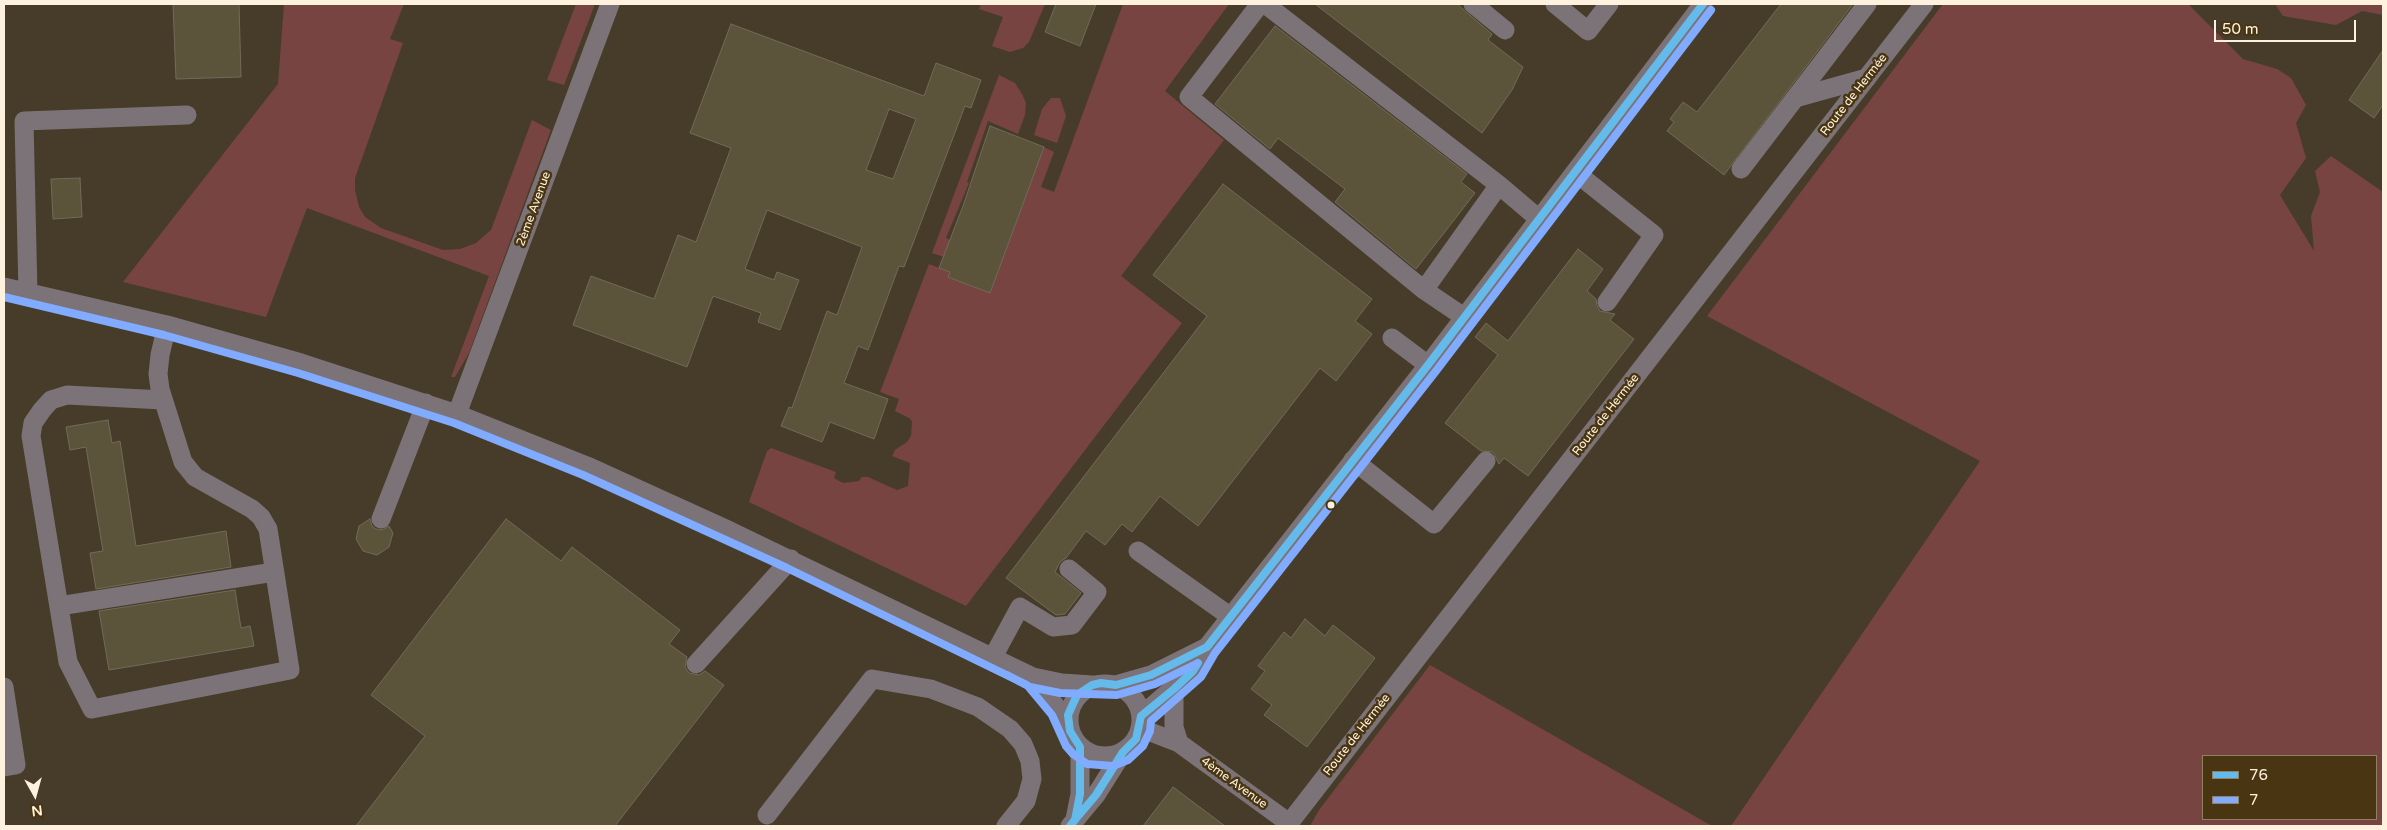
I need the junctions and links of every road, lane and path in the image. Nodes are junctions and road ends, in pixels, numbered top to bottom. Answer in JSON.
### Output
{"nodes":[{"id":1,"x":610,"y":4,"type":"edge"},
{"id":2,"x":1260,"y":4,"type":"edge"},
{"id":3,"x":1265,"y":4,"type":"edge"},
{"id":4,"x":1473,"y":4,"type":"edge"},
{"id":5,"x":1555,"y":4,"type":"edge"},
{"id":6,"x":1609,"y":4,"type":"edge"},
{"id":7,"x":1703,"y":4,"type":"edge"},
{"id":8,"x":1867,"y":4,"type":"edge"},
{"id":9,"x":1924,"y":4,"type":"edge"},
{"id":10,"x":1505,"y":30,"type":"dead end"},
{"id":11,"x":1867,"y":78,"type":"junction"},
{"id":12,"x":1795,"y":98,"type":"junction"},
{"id":13,"x":187,"y":115,"type":"dead end"},
{"id":14,"x":1741,"y":169,"type":"dead end"},
{"id":15,"x":1575,"y":172,"type":"junction"},
{"id":16,"x":1500,"y":185,"type":"junction"},
{"id":17,"x":1539,"y":219,"type":"junction"},
{"id":18,"x":4,"y":288,"type":"edge"},
{"id":19,"x":1424,"y":290,"type":"junction"},
{"id":20,"x":28,"y":293,"type":"junction"},
{"id":21,"x":1606,"y":302,"type":"dead end"},
{"id":22,"x":1464,"y":317,"type":"junction"},
{"id":23,"x":167,"y":325,"type":"junction"},
{"id":24,"x":1392,"y":338,"type":"dead end"},
{"id":25,"x":1428,"y":364,"type":"junction"},
{"id":26,"x":164,"y":400,"type":"junction"},
{"id":27,"x":426,"y":403,"type":"junction"},
{"id":28,"x":457,"y":414,"type":"junction"},
{"id":29,"x":1353,"y":460,"type":"junction"},
{"id":30,"x":1486,"y":461,"type":"dead end"},
{"id":31,"x":381,"y":519,"type":"dead end"},
{"id":32,"x":1138,"y":551,"type":"dead end"},
{"id":33,"x":791,"y":559,"type":"junction"},
{"id":34,"x":1069,"y":569,"type":"dead end"},
{"id":35,"x":274,"y":572,"type":"junction"},
{"id":36,"x":59,"y":606,"type":"junction"},
{"id":37,"x":1231,"y":617,"type":"junction"},
{"id":38,"x":1207,"y":647,"type":"junction"},
{"id":39,"x":993,"y":657,"type":"junction"},
{"id":40,"x":696,"y":664,"type":"dead end"},
{"id":41,"x":1033,"y":677,"type":"junction"},
{"id":42,"x":1092,"y":685,"type":"junction"},
{"id":43,"x":1116,"y":685,"type":"junction"},
{"id":44,"x":4,"y":687,"type":"edge"},
{"id":45,"x":1174,"y":689,"type":"junction"},
{"id":46,"x":1068,"y":722,"type":"junction"},
{"id":47,"x":1141,"y":722,"type":"junction"},
{"id":48,"x":1179,"y":743,"type":"junction"},
{"id":49,"x":1080,"y":747,"type":"junction"},
{"id":50,"x":1123,"y":752,"type":"junction"},
{"id":51,"x":4,"y":767,"type":"edge"},
{"id":52,"x":767,"y":815,"type":"dead end"},
{"id":53,"x":1072,"y":823,"type":"edge"},
{"id":54,"x":1288,"y":825,"type":"edge"},
{"id":55,"x":1006,"y":826,"type":"edge"}],
"edges":[{"from":1,"to":28,"type":"street","name":"2ème Avenue"},
{"from":2,"to":19,"type":"street"},
{"from":3,"to":16,"type":"street"},
{"from":4,"to":10,"type":"street"},
{"from":5,"to":6,"type":"street"},
{"from":7,"to":15,"type":"street"},
{"from":8,"to":12,"type":"street"},
{"from":9,"to":11,"type":"street","name":"Route de Hermée"},
{"from":11,"to":12,"type":"street"},
{"from":11,"to":54,"type":"street","name":"Route de Hermée"},
{"from":12,"to":14,"type":"street"},
{"from":13,"to":20,"type":"street"},
{"from":15,"to":17,"type":"street"},
{"from":15,"to":21,"type":"street"},
{"from":16,"to":17,"type":"street"},
{"from":16,"to":19,"type":"street"},
{"from":17,"to":22,"type":"street"},
{"from":18,"to":20,"type":"street"},
{"from":19,"to":22,"type":"street"},
{"from":20,"to":23,"type":"street"},
{"from":22,"to":25,"type":"street"},
{"from":23,"to":26,"type":"street"},
{"from":23,"to":27,"type":"street"},
{"from":24,"to":25,"type":"street"},
{"from":25,"to":29,"type":"street"},
{"from":26,"to":35,"type":"street"},
{"from":26,"to":36,"type":"street"},
{"from":27,"to":28,"type":"street"},
{"from":27,"to":31,"type":"street"},
{"from":28,"to":33,"type":"street"},
{"from":29,"to":30,"type":"street"},
{"from":29,"to":37,"type":"street"},
{"from":32,"to":37,"type":"street"},
{"from":33,"to":39,"type":"street"},
{"from":33,"to":40,"type":"street"},
{"from":34,"to":39,"type":"street"},
{"from":35,"to":36,"type":"street"},
{"from":35,"to":36,"type":"street"},
{"from":37,"to":38,"type":"street"},
{"from":38,"to":43,"type":"street"},
{"from":38,"to":45,"type":"street"},
{"from":39,"to":41,"type":"street"},
{"from":41,"to":42,"type":"street"},
{"from":41,"to":46,"type":"street"},
{"from":42,"to":43,"type":"street"},
{"from":42,"to":46,"type":"street"},
{"from":43,"to":47,"type":"street"},
{"from":44,"to":51,"type":"street"},
{"from":45,"to":47,"type":"street"},
{"from":45,"to":48,"type":"street"},
{"from":46,"to":49,"type":"street"},
{"from":47,"to":48,"type":"street","name":"4ème Avenue"},
{"from":47,"to":50,"type":"street"},
{"from":48,"to":54,"type":"street","name":"4ème Avenue"},
{"from":49,"to":50,"type":"street"},
{"from":49,"to":53,"type":"street"},
{"from":50,"to":53,"type":"street"},
{"from":52,"to":55,"type":"street"}]}
